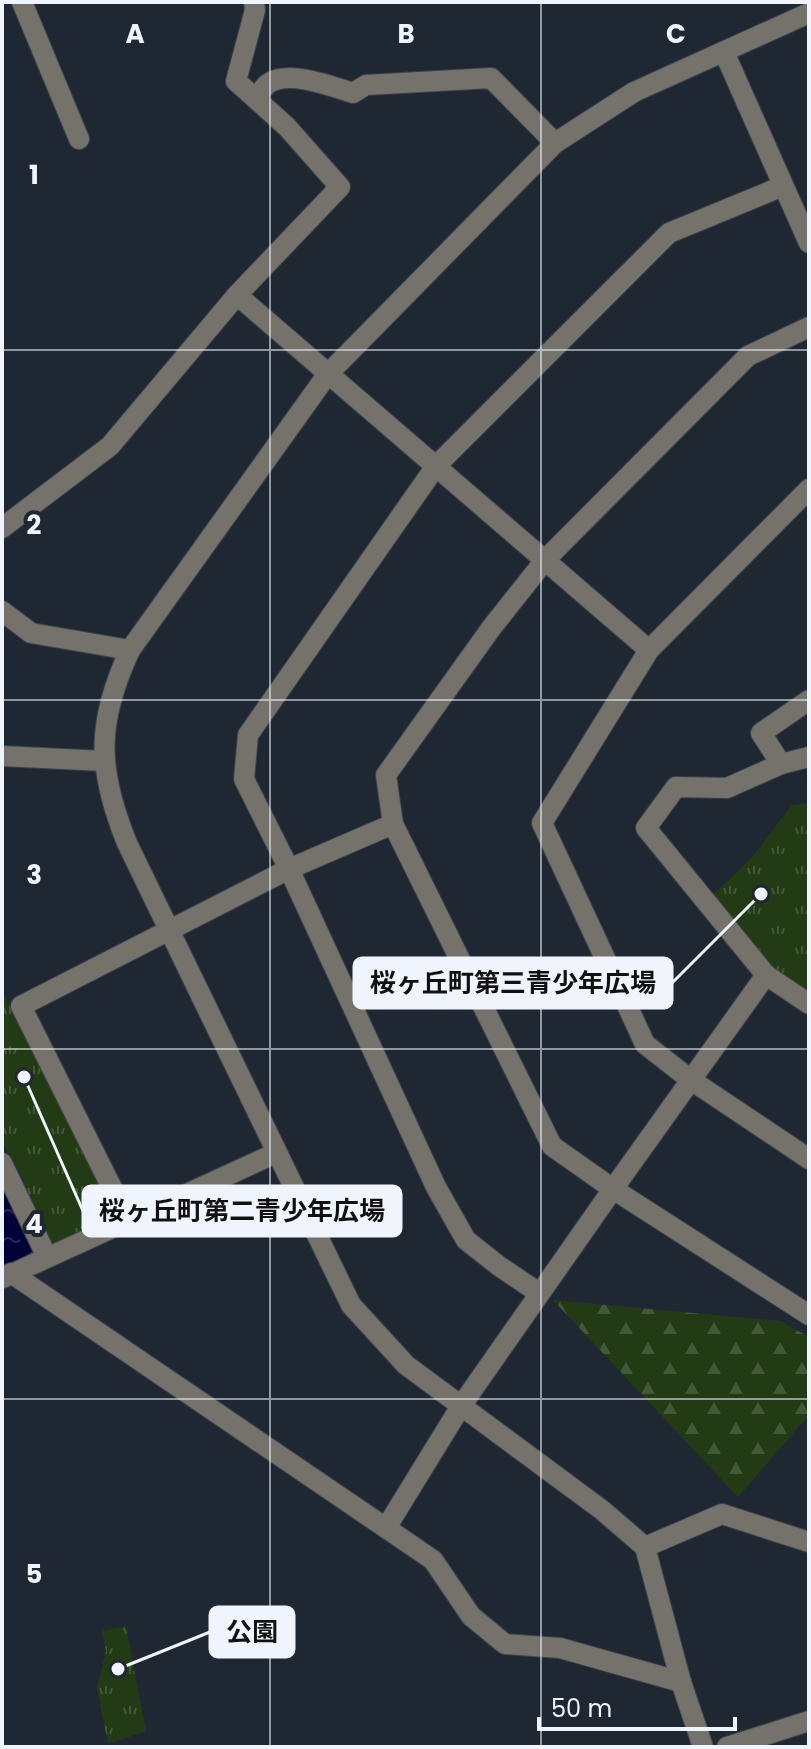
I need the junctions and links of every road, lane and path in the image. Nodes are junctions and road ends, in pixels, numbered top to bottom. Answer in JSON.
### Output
{"nodes":[{"id":1,"x":22,"y":2,"type":"edge"},
{"id":2,"x":254,"y":2,"type":"edge"},
{"id":3,"x":809,"y":13,"type":"edge"},
{"id":4,"x":724,"y":52,"type":"junction"},
{"id":5,"x":257,"y":98,"type":"junction"},
{"id":6,"x":79,"y":139,"type":"dead end"},
{"id":7,"x":555,"y":143,"type":"junction"},
{"id":8,"x":783,"y":186,"type":"junction"},
{"id":9,"x":809,"y":243,"type":"edge"},
{"id":10,"x":237,"y":295,"type":"junction"},
{"id":11,"x":809,"y":327,"type":"edge"},
{"id":12,"x":327,"y":375,"type":"junction"},
{"id":13,"x":436,"y":466,"type":"junction"},
{"id":14,"x":809,"y":489,"type":"edge"},
{"id":15,"x":2,"y":528,"type":"edge"},
{"id":16,"x":546,"y":559,"type":"junction"},
{"id":17,"x":2,"y":611,"type":"edge"},
{"id":18,"x":130,"y":650,"type":"junction"},
{"id":19,"x":649,"y":650,"type":"junction"},
{"id":20,"x":809,"y":700,"type":"edge"},
{"id":21,"x":2,"y":756,"type":"edge"},
{"id":22,"x":809,"y":757,"type":"edge"},
{"id":23,"x":104,"y":761,"type":"junction"},
{"id":24,"x":781,"y":764,"type":"junction"},
{"id":25,"x":393,"y":824,"type":"junction"},
{"id":26,"x":289,"y":869,"type":"junction"},
{"id":27,"x":168,"y":929,"type":"junction"},
{"id":28,"x":766,"y":975,"type":"junction"},
{"id":29,"x":809,"y":1004,"type":"edge"},
{"id":30,"x":691,"y":1080,"type":"junction"},
{"id":31,"x":276,"y":1153,"type":"junction"},
{"id":32,"x":809,"y":1159,"type":"edge"},
{"id":33,"x":2,"y":1163,"type":"edge"},
{"id":34,"x":613,"y":1189,"type":"junction"},
{"id":35,"x":128,"y":1220,"type":"junction"},
{"id":36,"x":47,"y":1257,"type":"junction"},
{"id":37,"x":7,"y":1275,"type":"edge"},
{"id":38,"x":539,"y":1293,"type":"junction"},
{"id":39,"x":809,"y":1315,"type":"edge"},
{"id":40,"x":461,"y":1406,"type":"junction"},
{"id":41,"x":386,"y":1528,"type":"junction"},
{"id":42,"x":809,"y":1542,"type":"edge"},
{"id":43,"x":645,"y":1547,"type":"junction"},
{"id":44,"x":681,"y":1682,"type":"junction"},
{"id":45,"x":809,"y":1721,"type":"edge"},
{"id":46,"x":703,"y":1747,"type":"edge"},
{"id":47,"x":727,"y":1747,"type":"edge"}],
"edges":[{"from":1,"to":6,"type":"street"},
{"from":2,"to":5,"type":"street"},
{"from":3,"to":4,"type":"street"},
{"from":4,"to":7,"type":"street"},
{"from":4,"to":8,"type":"street"},
{"from":5,"to":7,"type":"street"},
{"from":5,"to":10,"type":"street"},
{"from":7,"to":12,"type":"street"},
{"from":8,"to":9,"type":"street"},
{"from":8,"to":13,"type":"street"},
{"from":10,"to":12,"type":"street"},
{"from":10,"to":15,"type":"street"},
{"from":11,"to":16,"type":"street"},
{"from":12,"to":13,"type":"street"},
{"from":12,"to":18,"type":"street"},
{"from":13,"to":16,"type":"street"},
{"from":13,"to":26,"type":"street"},
{"from":14,"to":19,"type":"street"},
{"from":16,"to":19,"type":"street"},
{"from":16,"to":25,"type":"street"},
{"from":17,"to":18,"type":"street"},
{"from":18,"to":23,"type":"street"},
{"from":19,"to":30,"type":"street"},
{"from":20,"to":24,"type":"street"},
{"from":21,"to":23,"type":"street"},
{"from":22,"to":24,"type":"street"},
{"from":23,"to":27,"type":"street"},
{"from":24,"to":28,"type":"street"},
{"from":25,"to":26,"type":"street"},
{"from":25,"to":34,"type":"street"},
{"from":26,"to":27,"type":"street"},
{"from":26,"to":38,"type":"street"},
{"from":27,"to":31,"type":"street"},
{"from":27,"to":35,"type":"street"},
{"from":28,"to":29,"type":"street"},
{"from":28,"to":30,"type":"street"},
{"from":30,"to":32,"type":"street"},
{"from":30,"to":34,"type":"street"},
{"from":31,"to":35,"type":"street"},
{"from":31,"to":40,"type":"street"},
{"from":33,"to":36,"type":"street"},
{"from":34,"to":38,"type":"street"},
{"from":34,"to":39,"type":"street"},
{"from":35,"to":36,"type":"street"},
{"from":36,"to":37,"type":"street"},
{"from":37,"to":41,"type":"street"},
{"from":38,"to":40,"type":"street"},
{"from":40,"to":41,"type":"street"},
{"from":40,"to":43,"type":"street"},
{"from":41,"to":44,"type":"street"},
{"from":42,"to":43,"type":"street"},
{"from":43,"to":44,"type":"street"},
{"from":44,"to":46,"type":"street"},
{"from":45,"to":47,"type":"street"}]}
